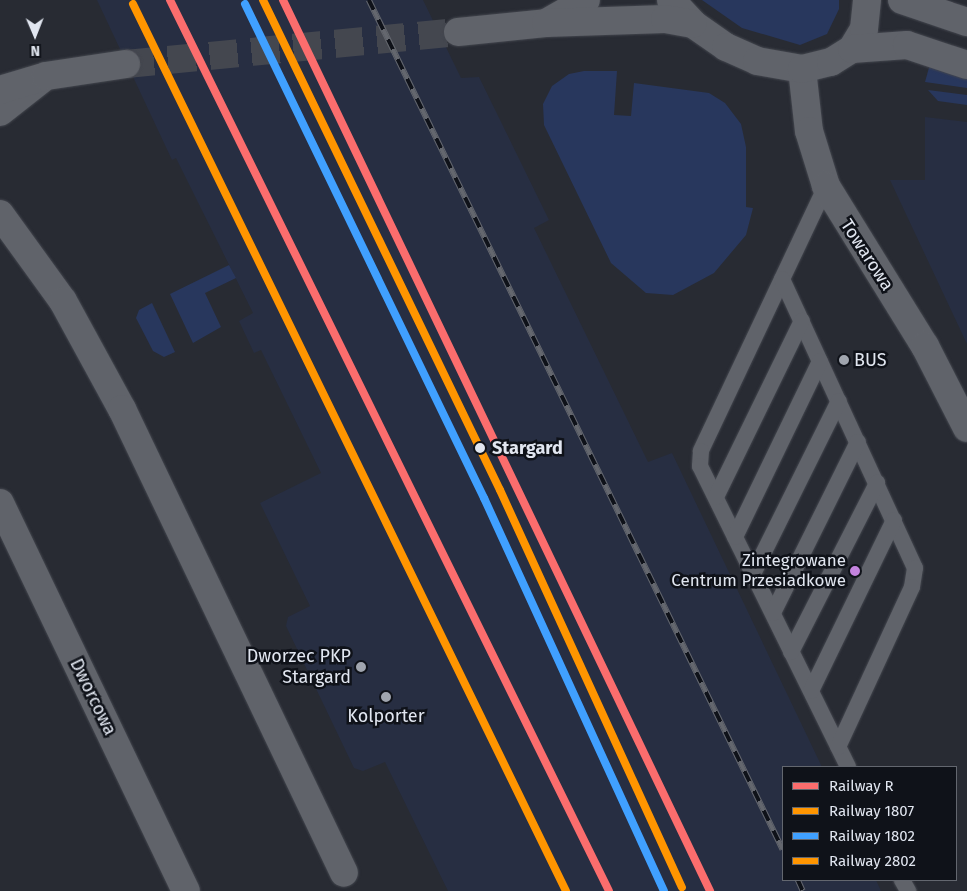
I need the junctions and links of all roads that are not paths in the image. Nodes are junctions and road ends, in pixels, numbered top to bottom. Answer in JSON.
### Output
{"nodes":[{"id":1,"x":586,"y":0,"type":"edge"},
{"id":2,"x":671,"y":0,"type":"edge"},
{"id":3,"x":867,"y":0,"type":"edge"},
{"id":4,"x":902,"y":0,"type":"edge"},
{"id":5,"x":967,"y":22,"type":"edge"},
{"id":6,"x":546,"y":23,"type":"junction"},
{"id":7,"x":693,"y":24,"type":"junction"},
{"id":8,"x":458,"y":32,"type":"tunnel mouth"},
{"id":9,"x":852,"y":49,"type":"junction"},
{"id":10,"x":126,"y":64,"type":"tunnel mouth"},
{"id":11,"x":967,"y":65,"type":"edge"},
{"id":12,"x":802,"y":69,"type":"junction"},
{"id":13,"x":0,"y":76,"type":"edge"},
{"id":14,"x":46,"y":76,"type":"junction"},
{"id":15,"x":0,"y":90,"type":"edge"},
{"id":16,"x":0,"y":112,"type":"edge"},
{"id":17,"x":826,"y":186,"type":"junction"},
{"id":18,"x":0,"y":214,"type":"edge"},
{"id":19,"x":10,"y":238,"type":"edge"},
{"id":20,"x":782,"y":279,"type":"junction"},
{"id":21,"x":802,"y":321,"type":"junction"},
{"id":22,"x":820,"y":361,"type":"junction"},
{"id":23,"x":839,"y":401,"type":"junction"},
{"id":24,"x":967,"y":428,"type":"edge"},
{"id":25,"x":858,"y":442,"type":"junction"},
{"id":26,"x":877,"y":484,"type":"junction"},
{"id":27,"x":716,"y":497,"type":"junction"},
{"id":28,"x":0,"y":503,"type":"edge"},
{"id":29,"x":894,"y":520,"type":"junction"},
{"id":30,"x":735,"y":537,"type":"junction"},
{"id":31,"x":753,"y":574,"type":"junction"},
{"id":32,"x":773,"y":613,"type":"junction"},
{"id":33,"x":791,"y":652,"type":"junction"},
{"id":34,"x":811,"y":691,"type":"junction"},
{"id":35,"x":838,"y":747,"type":"junction"},
{"id":36,"x":848,"y":766,"type":"edge"},
{"id":37,"x":344,"y":873,"type":"dead end"},
{"id":38,"x":186,"y":891,"type":"edge"}],
"edges":[{"from":1,"to":6,"type":"street"},
{"from":2,"to":7,"type":"street"},
{"from":3,"to":9,"type":"street"},
{"from":4,"to":5,"type":"street"},
{"from":6,"to":7,"type":"street"},
{"from":6,"to":8,"type":"street"},
{"from":7,"to":12,"type":"street"},
{"from":9,"to":11,"type":"street"},
{"from":9,"to":12,"type":"street"},
{"from":10,"to":14,"type":"street"},
{"from":12,"to":17,"type":"street","name":"Towarowa"},
{"from":13,"to":14,"type":"street"},
{"from":14,"to":15,"type":"street"},
{"from":14,"to":16,"type":"street"},
{"from":17,"to":20,"type":"lane"},
{"from":17,"to":24,"type":"street","name":"Towarowa"},
{"from":18,"to":19,"type":"street"},
{"from":19,"to":37,"type":"street"},
{"from":20,"to":21,"type":"lane"},
{"from":20,"to":27,"type":"lane"},
{"from":21,"to":22,"type":"lane"},
{"from":21,"to":27,"type":"lane"},
{"from":22,"to":23,"type":"lane"},
{"from":22,"to":30,"type":"lane"},
{"from":23,"to":25,"type":"lane"},
{"from":23,"to":31,"type":"lane"},
{"from":25,"to":26,"type":"lane"},
{"from":25,"to":32,"type":"lane"},
{"from":26,"to":29,"type":"lane"},
{"from":26,"to":33,"type":"lane"},
{"from":27,"to":30,"type":"lane"},
{"from":28,"to":38,"type":"street","name":"Dworcowa"},
{"from":29,"to":34,"type":"lane"},
{"from":29,"to":35,"type":"lane"},
{"from":30,"to":31,"type":"lane"},
{"from":31,"to":32,"type":"lane"},
{"from":32,"to":33,"type":"lane"},
{"from":33,"to":34,"type":"lane"},
{"from":34,"to":35,"type":"lane"},
{"from":35,"to":36,"type":"lane"}]}
